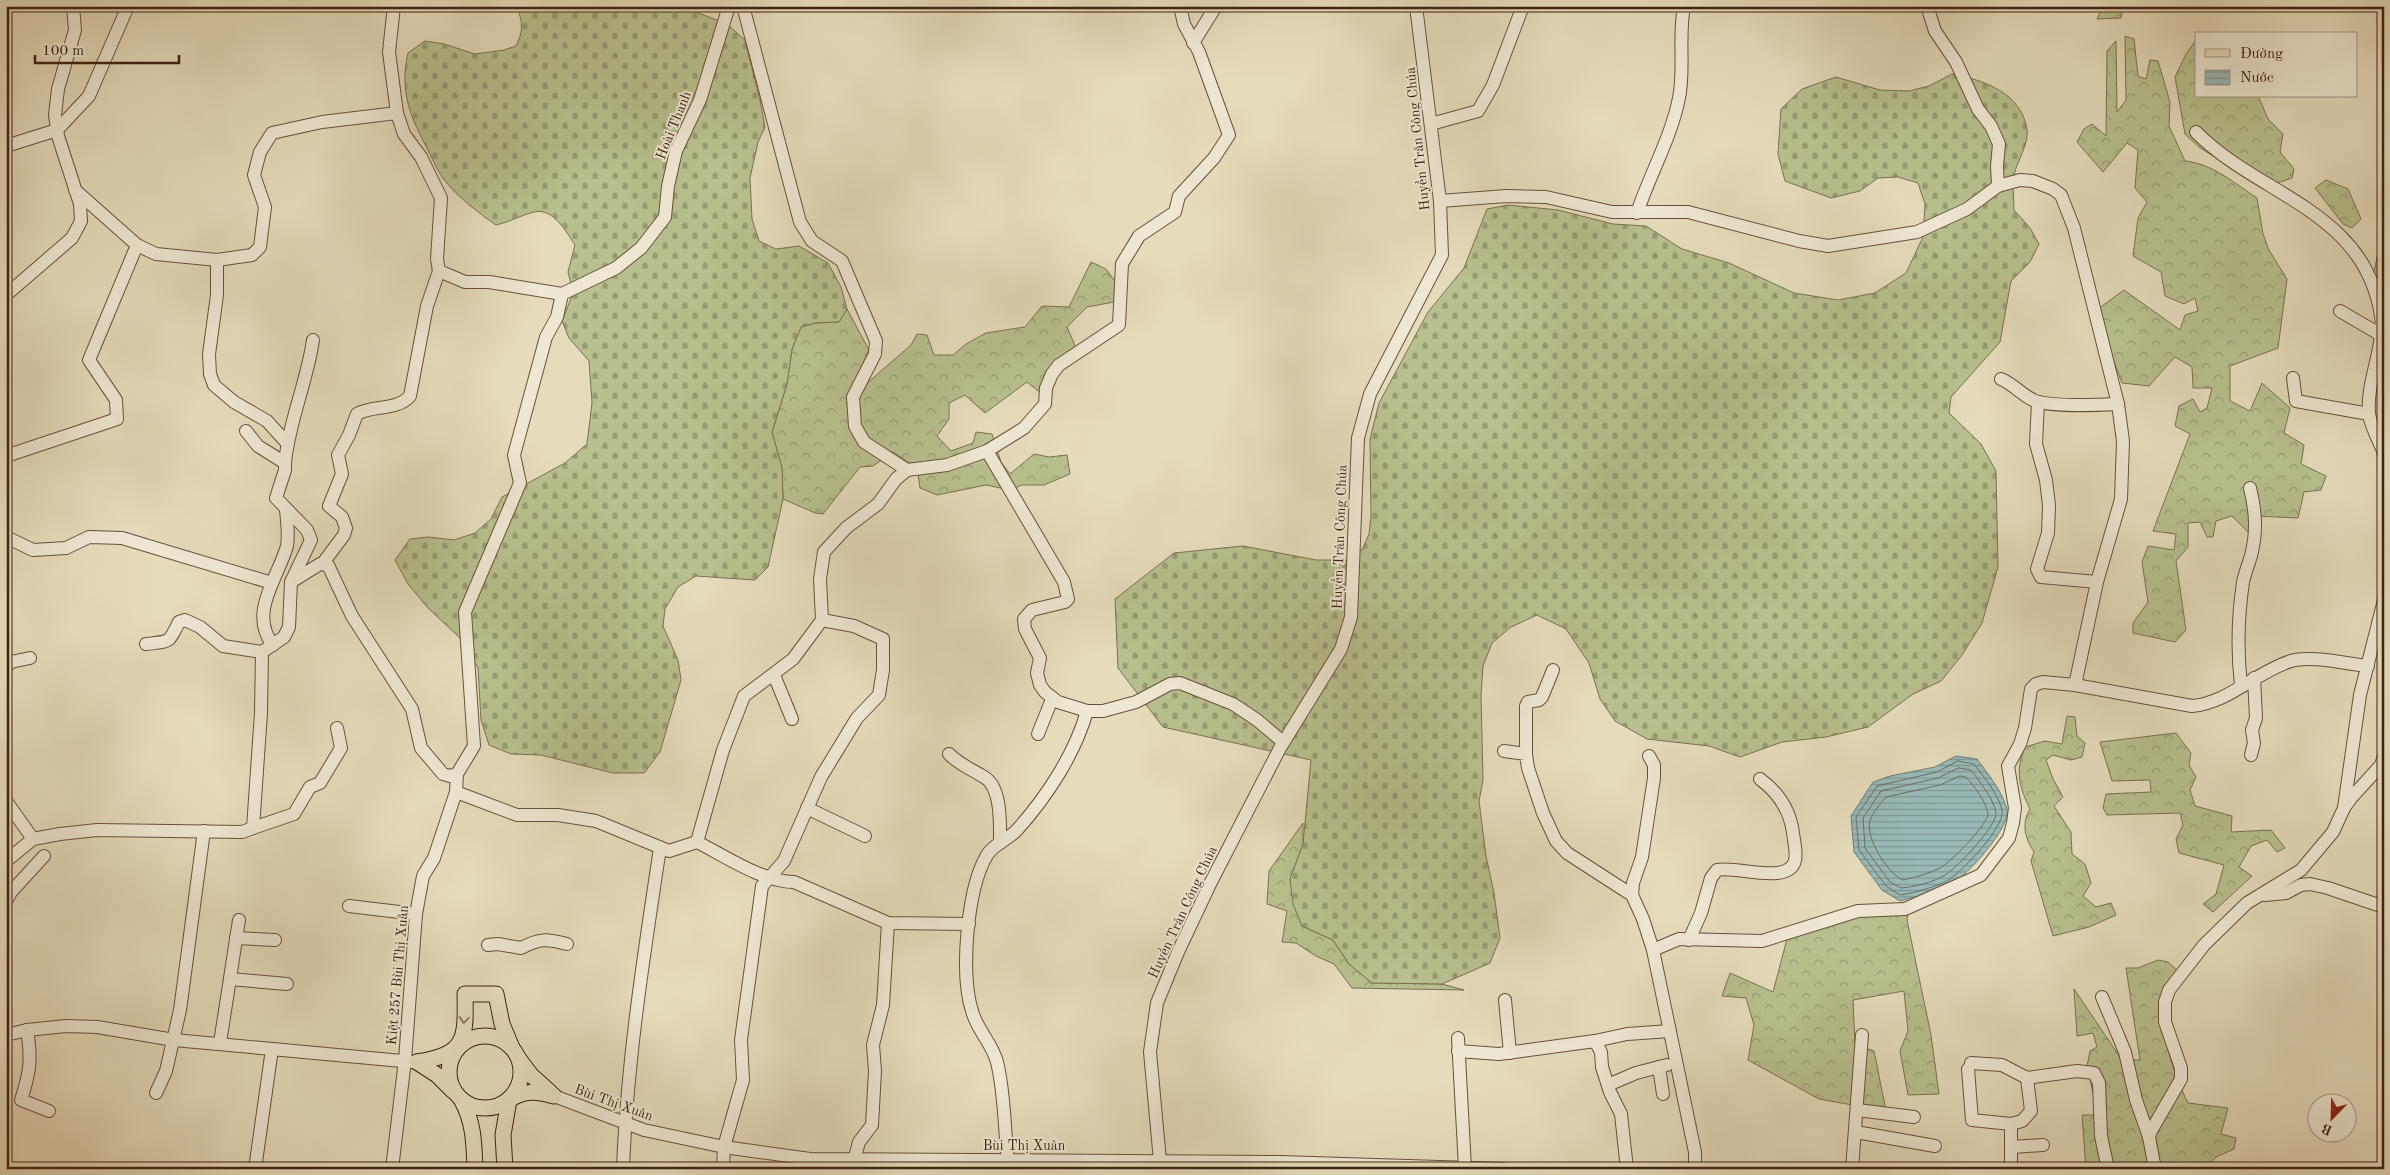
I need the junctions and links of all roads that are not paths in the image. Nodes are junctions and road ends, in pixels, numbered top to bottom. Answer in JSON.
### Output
{"nodes":[{"id":1,"x":73,"y":6,"type":"edge"},
{"id":2,"x":128,"y":6,"type":"edge"},
{"id":3,"x":394,"y":6,"type":"edge"},
{"id":4,"x":730,"y":6,"type":"edge"},
{"id":5,"x":743,"y":6,"type":"edge"},
{"id":6,"x":1180,"y":6,"type":"edge"},
{"id":7,"x":1216,"y":6,"type":"edge"},
{"id":8,"x":1416,"y":6,"type":"edge"},
{"id":9,"x":1524,"y":6,"type":"edge"},
{"id":10,"x":1684,"y":6,"type":"edge"},
{"id":11,"x":1927,"y":6,"type":"edge"},
{"id":12,"x":1194,"y":43,"type":"junction"},
{"id":13,"x":397,"y":113,"type":"junction"},
{"id":14,"x":1431,"y":124,"type":"junction"},
{"id":15,"x":57,"y":130,"type":"junction"},
{"id":16,"x":2196,"y":132,"type":"dead end"},
{"id":17,"x":6,"y":146,"type":"edge"},
{"id":18,"x":1998,"y":186,"type":"junction"},
{"id":19,"x":75,"y":190,"type":"junction"},
{"id":20,"x":1440,"y":201,"type":"junction"},
{"id":21,"x":1637,"y":213,"type":"junction"},
{"id":22,"x":137,"y":245,"type":"junction"},
{"id":23,"x":217,"y":260,"type":"junction"},
{"id":24,"x":439,"y":270,"type":"junction"},
{"id":25,"x":562,"y":294,"type":"junction"},
{"id":26,"x":6,"y":295,"type":"edge"},
{"id":27,"x":2340,"y":311,"type":"dead end"},
{"id":28,"x":2381,"y":335,"type":"junction"},
{"id":29,"x":313,"y":340,"type":"dead end"},
{"id":30,"x":2292,"y":378,"type":"dead end"},
{"id":31,"x":2001,"y":379,"type":"dead end"},
{"id":32,"x":2038,"y":402,"type":"junction"},
{"id":33,"x":2118,"y":404,"type":"junction"},
{"id":34,"x":2369,"y":414,"type":"junction"},
{"id":35,"x":246,"y":431,"type":"dead end"},
{"id":36,"x":287,"y":443,"type":"junction"},
{"id":37,"x":987,"y":451,"type":"junction"},
{"id":38,"x":2384,"y":453,"type":"edge"},
{"id":39,"x":6,"y":456,"type":"edge"},
{"id":40,"x":285,"y":463,"type":"junction"},
{"id":41,"x":907,"y":470,"type":"junction"},
{"id":42,"x":2250,"y":488,"type":"dead end"},
{"id":43,"x":286,"y":510,"type":"junction"},
{"id":44,"x":6,"y":537,"type":"edge"},
{"id":45,"x":323,"y":563,"type":"junction"},
{"id":46,"x":291,"y":582,"type":"junction"},
{"id":47,"x":2097,"y":582,"type":"junction"},
{"id":48,"x":272,"y":583,"type":"junction"},
{"id":49,"x":2384,"y":600,"type":"edge"},
{"id":50,"x":822,"y":620,"type":"junction"},
{"id":51,"x":2381,"y":641,"type":"edge"},
{"id":52,"x":146,"y":644,"type":"dead end"},
{"id":53,"x":273,"y":645,"type":"junction"},
{"id":54,"x":262,"y":652,"type":"junction"},
{"id":55,"x":30,"y":658,"type":"dead end"},
{"id":56,"x":2370,"y":659,"type":"junction"},
{"id":57,"x":6,"y":667,"type":"edge"},
{"id":58,"x":1553,"y":670,"type":"dead end"},
{"id":59,"x":774,"y":675,"type":"junction"},
{"id":60,"x":2254,"y":678,"type":"junction"},
{"id":61,"x":2074,"y":685,"type":"junction"},
{"id":62,"x":2241,"y":685,"type":"junction"},
{"id":63,"x":1052,"y":698,"type":"junction"},
{"id":64,"x":1087,"y":711,"type":"junction"},
{"id":65,"x":792,"y":719,"type":"dead end"},
{"id":66,"x":337,"y":728,"type":"dead end"},
{"id":67,"x":1038,"y":734,"type":"dead end"},
{"id":68,"x":1283,"y":742,"type":"junction"},
{"id":69,"x":1504,"y":751,"type":"dead end"},
{"id":70,"x":949,"y":754,"type":"dead end"},
{"id":71,"x":1526,"y":754,"type":"junction"},
{"id":72,"x":2251,"y":754,"type":"dead end"},
{"id":73,"x":1649,"y":756,"type":"dead end"},
{"id":74,"x":2383,"y":761,"type":"edge"},
{"id":75,"x":457,"y":774,"type":"junction"},
{"id":76,"x":1760,"y":779,"type":"dead end"},
{"id":77,"x":456,"y":792,"type":"junction"},
{"id":78,"x":6,"y":801,"type":"edge"},
{"id":79,"x":807,"y":808,"type":"junction"},
{"id":80,"x":2344,"y":808,"type":"junction"},
{"id":81,"x":253,"y":828,"type":"junction"},
{"id":82,"x":204,"y":831,"type":"junction"},
{"id":83,"x":866,"y":836,"type":"dead end"},
{"id":84,"x":33,"y":839,"type":"junction"},
{"id":85,"x":697,"y":842,"type":"junction"},
{"id":86,"x":1000,"y":843,"type":"junction"},
{"id":87,"x":660,"y":848,"type":"junction"},
{"id":88,"x":44,"y":856,"type":"dead end"},
{"id":89,"x":6,"y":861,"type":"edge"},
{"id":90,"x":771,"y":878,"type":"junction"},
{"id":91,"x":1632,"y":895,"type":"junction"},
{"id":92,"x":2257,"y":896,"type":"junction"},
{"id":93,"x":6,"y":901,"type":"edge"},
{"id":94,"x":349,"y":906,"type":"dead end"},
{"id":95,"x":2384,"y":907,"type":"edge"},
{"id":96,"x":416,"y":914,"type":"junction"},
{"id":97,"x":239,"y":920,"type":"dead end"},
{"id":98,"x":888,"y":923,"type":"junction"},
{"id":99,"x":969,"y":924,"type":"junction"},
{"id":100,"x":236,"y":938,"type":"junction"},
{"id":101,"x":275,"y":940,"type":"dead end"},
{"id":102,"x":1689,"y":940,"type":"junction"},
{"id":103,"x":567,"y":944,"type":"dead end"},
{"id":104,"x":488,"y":945,"type":"dead end"},
{"id":105,"x":1654,"y":950,"type":"junction"},
{"id":106,"x":230,"y":979,"type":"junction"},
{"id":107,"x":287,"y":984,"type":"dead end"},
{"id":108,"x":2102,"y":997,"type":"dead end"},
{"id":109,"x":1505,"y":1000,"type":"dead end"},
{"id":110,"x":27,"y":1030,"type":"junction"},
{"id":111,"x":1670,"y":1031,"type":"junction"},
{"id":112,"x":6,"y":1035,"type":"edge"},
{"id":113,"x":1862,"y":1035,"type":"dead end"},
{"id":114,"x":174,"y":1040,"type":"junction"},
{"id":115,"x":1595,"y":1041,"type":"junction"},
{"id":116,"x":220,"y":1043,"type":"junction"},
{"id":117,"x":459,"y":1046,"type":"junction"},
{"id":118,"x":272,"y":1049,"type":"junction"},
{"id":119,"x":515,"y":1053,"type":"junction"},
{"id":120,"x":1510,"y":1053,"type":"junction"},
{"id":121,"x":411,"y":1061,"type":"junction"},
{"id":122,"x":1676,"y":1063,"type":"junction"},
{"id":123,"x":1659,"y":1067,"type":"junction"},
{"id":124,"x":2027,"y":1078,"type":"junction"},
{"id":125,"x":1608,"y":1085,"type":"junction"},
{"id":126,"x":156,"y":1094,"type":"dead end"},
{"id":127,"x":1663,"y":1094,"type":"dead end"},
{"id":128,"x":554,"y":1096,"type":"junction"},
{"id":129,"x":458,"y":1097,"type":"junction"},
{"id":130,"x":509,"y":1100,"type":"junction"},
{"id":131,"x":1857,"y":1110,"type":"junction"},
{"id":132,"x":49,"y":1111,"type":"dead end"},
{"id":133,"x":1914,"y":1117,"type":"dead end"},
{"id":134,"x":624,"y":1124,"type":"junction"},
{"id":135,"x":2011,"y":1124,"type":"junction"},
{"id":136,"x":1856,"y":1132,"type":"junction"},
{"id":137,"x":474,"y":1133,"type":"junction"},
{"id":138,"x":503,"y":1135,"type":"junction"},
{"id":139,"x":2149,"y":1137,"type":"junction"},
{"id":140,"x":2043,"y":1145,"type":"dead end"},
{"id":141,"x":1935,"y":1146,"type":"dead end"},
{"id":142,"x":724,"y":1147,"type":"junction"},
{"id":143,"x":2012,"y":1147,"type":"junction"},
{"id":144,"x":1008,"y":1160,"type":"junction"},
{"id":145,"x":1160,"y":1161,"type":"junction"},
{"id":146,"x":853,"y":1165,"type":"edge"},
{"id":147,"x":1280,"y":1165,"type":"edge"},
{"id":148,"x":1465,"y":1168,"type":"edge"},
{"id":149,"x":255,"y":1169,"type":"edge"},
{"id":150,"x":392,"y":1169,"type":"edge"},
{"id":151,"x":468,"y":1169,"type":"edge"},
{"id":152,"x":475,"y":1169,"type":"edge"},
{"id":153,"x":505,"y":1169,"type":"edge"},
{"id":154,"x":512,"y":1169,"type":"edge"},
{"id":155,"x":623,"y":1169,"type":"edge"},
{"id":156,"x":723,"y":1169,"type":"edge"},
{"id":157,"x":1503,"y":1169,"type":"edge"},
{"id":158,"x":1627,"y":1169,"type":"edge"},
{"id":159,"x":1696,"y":1169,"type":"edge"},
{"id":160,"x":1852,"y":1169,"type":"edge"},
{"id":161,"x":2011,"y":1169,"type":"edge"},
{"id":162,"x":2108,"y":1169,"type":"edge"},
{"id":163,"x":2155,"y":1169,"type":"edge"}],
"edges":[{"from":1,"to":15,"type":"street"},
{"from":2,"to":15,"type":"street"},
{"from":3,"to":13,"type":"street"},
{"from":4,"to":25,"type":"street","name":"Hoài Thanh"},
{"from":5,"to":41,"type":"street"},
{"from":6,"to":12,"type":"street"},
{"from":7,"to":12,"type":"street"},
{"from":8,"to":14,"type":"street","name":"Huyền Trân Công Chúa"},
{"from":9,"to":14,"type":"street"},
{"from":10,"to":21,"type":"street"},
{"from":11,"to":18,"type":"street"},
{"from":12,"to":37,"type":"street"},
{"from":13,"to":23,"type":"street"},
{"from":13,"to":24,"type":"street"},
{"from":14,"to":20,"type":"street","name":"Huyền Trân Công Chúa"},
{"from":15,"to":17,"type":"street"},
{"from":15,"to":19,"type":"street"},
{"from":16,"to":28,"type":"street"},
{"from":18,"to":21,"type":"street"},
{"from":18,"to":33,"type":"street"},
{"from":19,"to":22,"type":"street"},
{"from":19,"to":26,"type":"street"},
{"from":20,"to":21,"type":"street"},
{"from":20,"to":68,"type":"street","name":"Huyền Trân Công Chúa"},
{"from":22,"to":23,"type":"street"},
{"from":22,"to":39,"type":"street"},
{"from":23,"to":36,"type":"street"},
{"from":24,"to":25,"type":"street"},
{"from":24,"to":45,"type":"street"},
{"from":25,"to":75,"type":"street","name":"Kiệt 257 Bùi Thị Xuân"},
{"from":27,"to":28,"type":"street"},
{"from":28,"to":34,"type":"street"},
{"from":29,"to":36,"type":"street"},
{"from":30,"to":34,"type":"street"},
{"from":31,"to":32,"type":"street"},
{"from":32,"to":33,"type":"street"},
{"from":32,"to":47,"type":"street"},
{"from":33,"to":47,"type":"street"},
{"from":34,"to":38,"type":"street"},
{"from":35,"to":40,"type":"street"},
{"from":36,"to":40,"type":"street"},
{"from":37,"to":41,"type":"street"},
{"from":37,"to":63,"type":"street"},
{"from":40,"to":43,"type":"street"},
{"from":41,"to":50,"type":"street"},
{"from":42,"to":62,"type":"street"},
{"from":43,"to":46,"type":"street"},
{"from":43,"to":48,"type":"street"},
{"from":44,"to":48,"type":"street"},
{"from":45,"to":46,"type":"street"},
{"from":45,"to":75,"type":"street"},
{"from":46,"to":53,"type":"street"},
{"from":47,"to":61,"type":"street"},
{"from":48,"to":53,"type":"street"},
{"from":49,"to":51,"type":"street"},
{"from":50,"to":59,"type":"street"},
{"from":50,"to":79,"type":"street"},
{"from":51,"to":56,"type":"street"},
{"from":52,"to":54,"type":"street"},
{"from":53,"to":54,"type":"street"},
{"from":54,"to":81,"type":"street"},
{"from":55,"to":57,"type":"street"},
{"from":56,"to":60,"type":"street"},
{"from":56,"to":80,"type":"street"},
{"from":58,"to":71,"type":"street"},
{"from":59,"to":65,"type":"street"},
{"from":59,"to":85,"type":"street"},
{"from":60,"to":62,"type":"street"},
{"from":60,"to":72,"type":"street"},
{"from":61,"to":62,"type":"street"},
{"from":61,"to":102,"type":"street"},
{"from":63,"to":64,"type":"street"},
{"from":63,"to":67,"type":"street"},
{"from":64,"to":68,"type":"street"},
{"from":64,"to":86,"type":"street"},
{"from":66,"to":81,"type":"street"},
{"from":68,"to":145,"type":"street","name":"Huyền Trân Công Chúa"},
{"from":69,"to":71,"type":"street"},
{"from":70,"to":86,"type":"street"},
{"from":71,"to":91,"type":"street"},
{"from":73,"to":91,"type":"street"},
{"from":74,"to":80,"type":"street"},
{"from":75,"to":77,"type":"street","name":"Kiệt 257 Bùi Thị Xuân"},
{"from":76,"to":102,"type":"street"},
{"from":77,"to":87,"type":"street"},
{"from":77,"to":96,"type":"street","name":"Kiệt 257 Bùi Thị Xuân"},
{"from":78,"to":84,"type":"street"},
{"from":79,"to":83,"type":"street"},
{"from":79,"to":90,"type":"street"},
{"from":80,"to":92,"type":"street"},
{"from":81,"to":82,"type":"street"},
{"from":82,"to":84,"type":"street"},
{"from":82,"to":114,"type":"street"},
{"from":84,"to":89,"type":"street"},
{"from":85,"to":87,"type":"street"},
{"from":85,"to":90,"type":"street"},
{"from":86,"to":99,"type":"street"},
{"from":87,"to":134,"type":"street"},
{"from":88,"to":93,"type":"street"},
{"from":90,"to":98,"type":"street"},
{"from":90,"to":142,"type":"street"},
{"from":91,"to":105,"type":"street"},
{"from":92,"to":95,"type":"street"},
{"from":92,"to":139,"type":"street"},
{"from":94,"to":96,"type":"street"},
{"from":96,"to":121,"type":"street","name":"Kiệt 257 Bùi Thị Xuân"},
{"from":97,"to":100,"type":"street"},
{"from":98,"to":99,"type":"street"},
{"from":98,"to":146,"type":"street"},
{"from":99,"to":144,"type":"street"},
{"from":100,"to":101,"type":"street"},
{"from":100,"to":106,"type":"street"},
{"from":102,"to":105,"type":"street"},
{"from":103,"to":104,"type":"street"},
{"from":105,"to":111,"type":"street"},
{"from":106,"to":107,"type":"street"},
{"from":106,"to":116,"type":"street"},
{"from":108,"to":139,"type":"street"},
{"from":109,"to":120,"type":"street"},
{"from":110,"to":112,"type":"street"},
{"from":110,"to":114,"type":"street"},
{"from":110,"to":132,"type":"street"},
{"from":111,"to":115,"type":"street"},
{"from":111,"to":122,"type":"street"},
{"from":113,"to":131,"type":"street"},
{"from":114,"to":116,"type":"street"},
{"from":114,"to":126,"type":"street"},
{"from":115,"to":120,"type":"street"},
{"from":115,"to":125,"type":"street"},
{"from":116,"to":118,"type":"street"},
{"from":117,"to":119,"type":"main road"},
{"from":119,"to":117,"type":"main road","one_way":true},
{"from":117,"to":121,"type":"main road"},
{"from":117,"to":129,"type":"main road"},
{"from":118,"to":121,"type":"street"},
{"from":118,"to":149,"type":"street"},
{"from":119,"to":128,"type":"main road"},
{"from":119,"to":130,"type":"main road"},
{"from":120,"to":148,"type":"street"},
{"from":121,"to":129,"type":"main road"},
{"from":121,"to":150,"type":"street","name":"Kiệt 257 Bùi Thị Xuân"},
{"from":122,"to":123,"type":"street"},
{"from":122,"to":159,"type":"street"},
{"from":123,"to":125,"type":"street"},
{"from":123,"to":127,"type":"street"},
{"from":124,"to":135,"type":"street"},
{"from":124,"to":135,"type":"street"},
{"from":124,"to":162,"type":"street"},
{"from":125,"to":158,"type":"street"},
{"from":128,"to":130,"type":"main road"},
{"from":128,"to":134,"type":"street","name":"Bùi Thị Xuân"},
{"from":129,"to":130,"type":"main road"},
{"from":129,"to":137,"type":"main road"},
{"from":130,"to":138,"type":"main road"},
{"from":131,"to":133,"type":"street"},
{"from":131,"to":136,"type":"street"},
{"from":134,"to":142,"type":"street","name":"Bùi Thị Xuân"},
{"from":134,"to":155,"type":"street"},
{"from":135,"to":143,"type":"street"},
{"from":136,"to":141,"type":"street"},
{"from":136,"to":160,"type":"street"},
{"from":137,"to":151,"type":"main road"},
{"from":137,"to":152,"type":"main road"},
{"from":138,"to":153,"type":"main road"},
{"from":138,"to":154,"type":"main road"},
{"from":139,"to":163,"type":"street"},
{"from":140,"to":143,"type":"street"},
{"from":142,"to":146,"type":"street","name":"Bùi Thị Xuân"},
{"from":142,"to":156,"type":"street"},
{"from":143,"to":161,"type":"street"},
{"from":144,"to":145,"type":"street","name":"Bùi Thị Xuân"},
{"from":144,"to":146,"type":"street","name":"Bùi Thị Xuân"},
{"from":145,"to":147,"type":"street","name":"Bùi Thị Xuân"},
{"from":147,"to":148,"type":"street","name":"Bùi Thị Xuân"},
{"from":148,"to":157,"type":"street","name":"Bùi Thị Xuân"}]}
